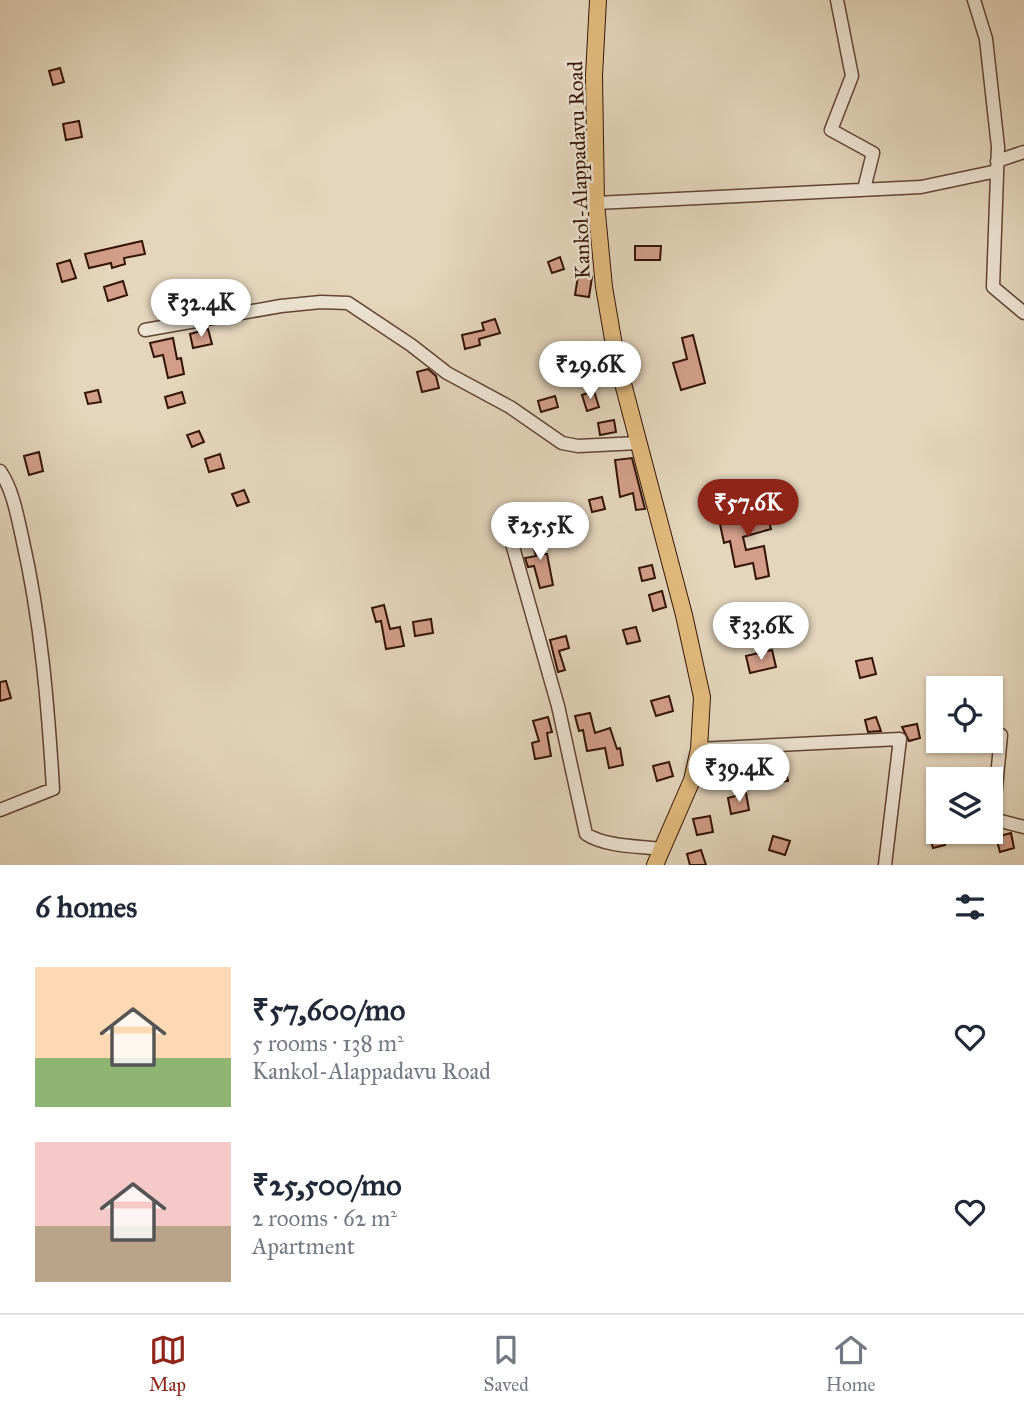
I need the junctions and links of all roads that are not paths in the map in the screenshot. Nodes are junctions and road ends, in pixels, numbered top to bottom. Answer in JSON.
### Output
{"nodes":[{"id":1,"x":598,"y":0,"type":"edge"},
{"id":2,"x":837,"y":0,"type":"edge"},
{"id":3,"x":974,"y":0,"type":"edge"},
{"id":4,"x":1024,"y":152,"type":"edge"},
{"id":5,"x":997,"y":166,"type":"junction"},
{"id":6,"x":864,"y":189,"type":"junction"},
{"id":7,"x":596,"y":203,"type":"junction"},
{"id":8,"x":1024,"y":313,"type":"edge"},
{"id":9,"x":145,"y":330,"type":"dead end"},
{"id":10,"x":638,"y":443,"type":"junction"},
{"id":11,"x":0,"y":471,"type":"edge"},
{"id":12,"x":511,"y":540,"type":"dead end"},
{"id":13,"x":699,"y":749,"type":"junction"},
{"id":14,"x":999,"y":753,"type":"edge"},
{"id":15,"x":0,"y":810,"type":"edge"},
{"id":16,"x":1024,"y":827,"type":"edge"},
{"id":17,"x":662,"y":849,"type":"junction"},
{"id":18,"x":655,"y":865,"type":"edge"},
{"id":19,"x":885,"y":865,"type":"edge"}],
"edges":[{"from":1,"to":7,"type":"main road","name":"Kankol-Alappadavu Road"},
{"from":2,"to":6,"type":"street"},
{"from":3,"to":5,"type":"street"},
{"from":4,"to":5,"type":"street"},
{"from":5,"to":6,"type":"street"},
{"from":5,"to":8,"type":"street"},
{"from":6,"to":7,"type":"street"},
{"from":7,"to":10,"type":"main road","name":"Kankol-Alappadavu Road"},
{"from":9,"to":10,"type":"street"},
{"from":10,"to":13,"type":"main road","name":"Kankol-Alappadavu Road"},
{"from":11,"to":15,"type":"street"},
{"from":12,"to":17,"type":"street"},
{"from":13,"to":17,"type":"main road","name":"Kankol-Alappadavu Road"},
{"from":13,"to":19,"type":"street"},
{"from":14,"to":16,"type":"street"},
{"from":17,"to":18,"type":"main road","name":"Kankol-Alappadavu Road"}]}
